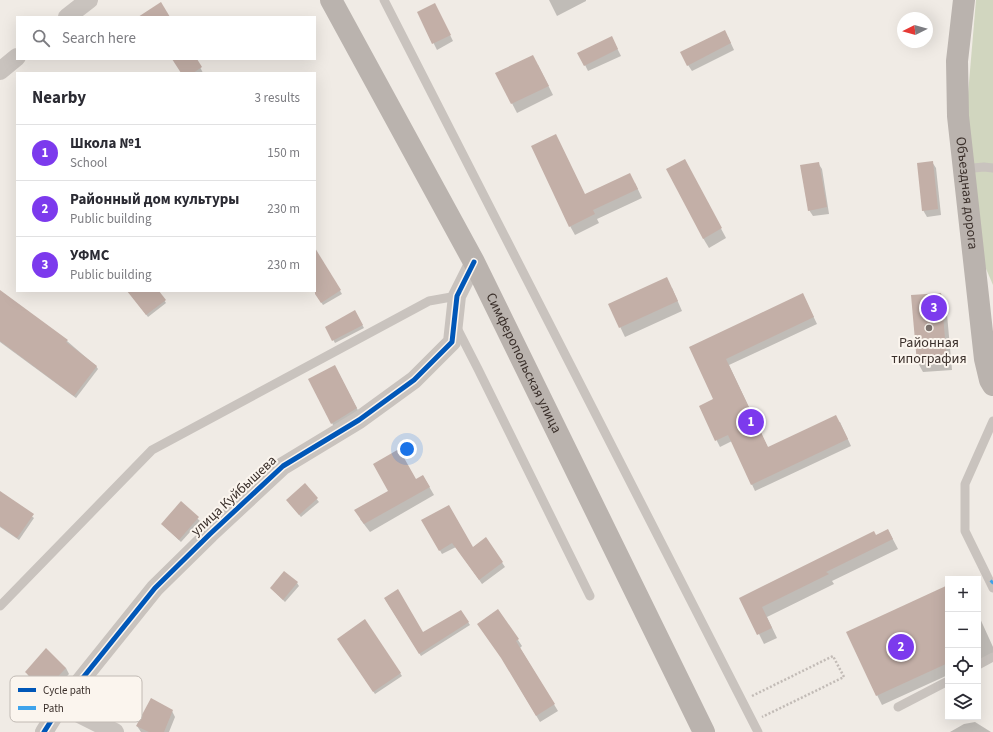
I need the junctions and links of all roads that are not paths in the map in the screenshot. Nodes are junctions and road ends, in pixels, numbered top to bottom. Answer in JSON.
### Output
{"nodes":[{"id":1,"x":89,"y":0,"type":"edge"},
{"id":2,"x":331,"y":0,"type":"edge"},
{"id":3,"x":384,"y":0,"type":"edge"},
{"id":4,"x":964,"y":0,"type":"edge"},
{"id":5,"x":68,"y":16,"type":"edge"},
{"id":6,"x":16,"y":58,"type":"edge"},
{"id":7,"x":0,"y":71,"type":"edge"},
{"id":8,"x":993,"y":168,"type":"edge"},
{"id":9,"x":963,"y":169,"type":"junction"},
{"id":10,"x":474,"y":262,"type":"junction"},
{"id":11,"x":457,"y":296,"type":"junction"},
{"id":12,"x":454,"y":323,"type":"junction"},
{"id":13,"x":987,"y":329,"type":"edge"},
{"id":14,"x":993,"y":385,"type":"edge"},
{"id":15,"x":993,"y":421,"type":"edge"},
{"id":16,"x":993,"y":588,"type":"edge"},
{"id":17,"x":590,"y":596,"type":"dead end"},
{"id":18,"x":0,"y":606,"type":"edge"},
{"id":19,"x":993,"y":657,"type":"edge"},
{"id":20,"x":981,"y":663,"type":"edge"},
{"id":21,"x":84,"y":676,"type":"edge"},
{"id":22,"x":945,"y":683,"type":"edge"},
{"id":23,"x":898,"y":707,"type":"dead end"},
{"id":24,"x":50,"y":722,"type":"edge"},
{"id":25,"x":95,"y":722,"type":"edge"},
{"id":26,"x":44,"y":732,"type":"edge"},
{"id":27,"x":115,"y":732,"type":"edge"},
{"id":28,"x":704,"y":732,"type":"edge"},
{"id":29,"x":758,"y":732,"type":"edge"}],
"edges":[{"from":1,"to":5,"type":"street"},
{"from":2,"to":10,"type":"main road","name":"Симферопольская улица"},
{"from":3,"to":29,"type":"lane"},
{"from":4,"to":9,"type":"main road","name":"Объездная дорога"},
{"from":6,"to":7,"type":"street"},
{"from":8,"to":9,"type":"lane"},
{"from":9,"to":13,"type":"main road","name":"Объездная дорога"},
{"from":10,"to":11,"type":"street","name":"улица Куйбышева"},
{"from":10,"to":28,"type":"main road","name":"Симферопольская улица"},
{"from":11,"to":12,"type":"street","name":"улица Куйбышева"},
{"from":11,"to":18,"type":"lane"},
{"from":12,"to":17,"type":"lane"},
{"from":12,"to":21,"type":"street","name":"улица Куйбышева"},
{"from":13,"to":14,"type":"main road","name":"Объездная дорога"},
{"from":15,"to":16,"type":"lane"},
{"from":19,"to":20,"type":"lane"},
{"from":22,"to":23,"type":"lane"},
{"from":24,"to":26,"type":"street","name":"улица Куйбышева"},
{"from":25,"to":27,"type":"street"}]}
